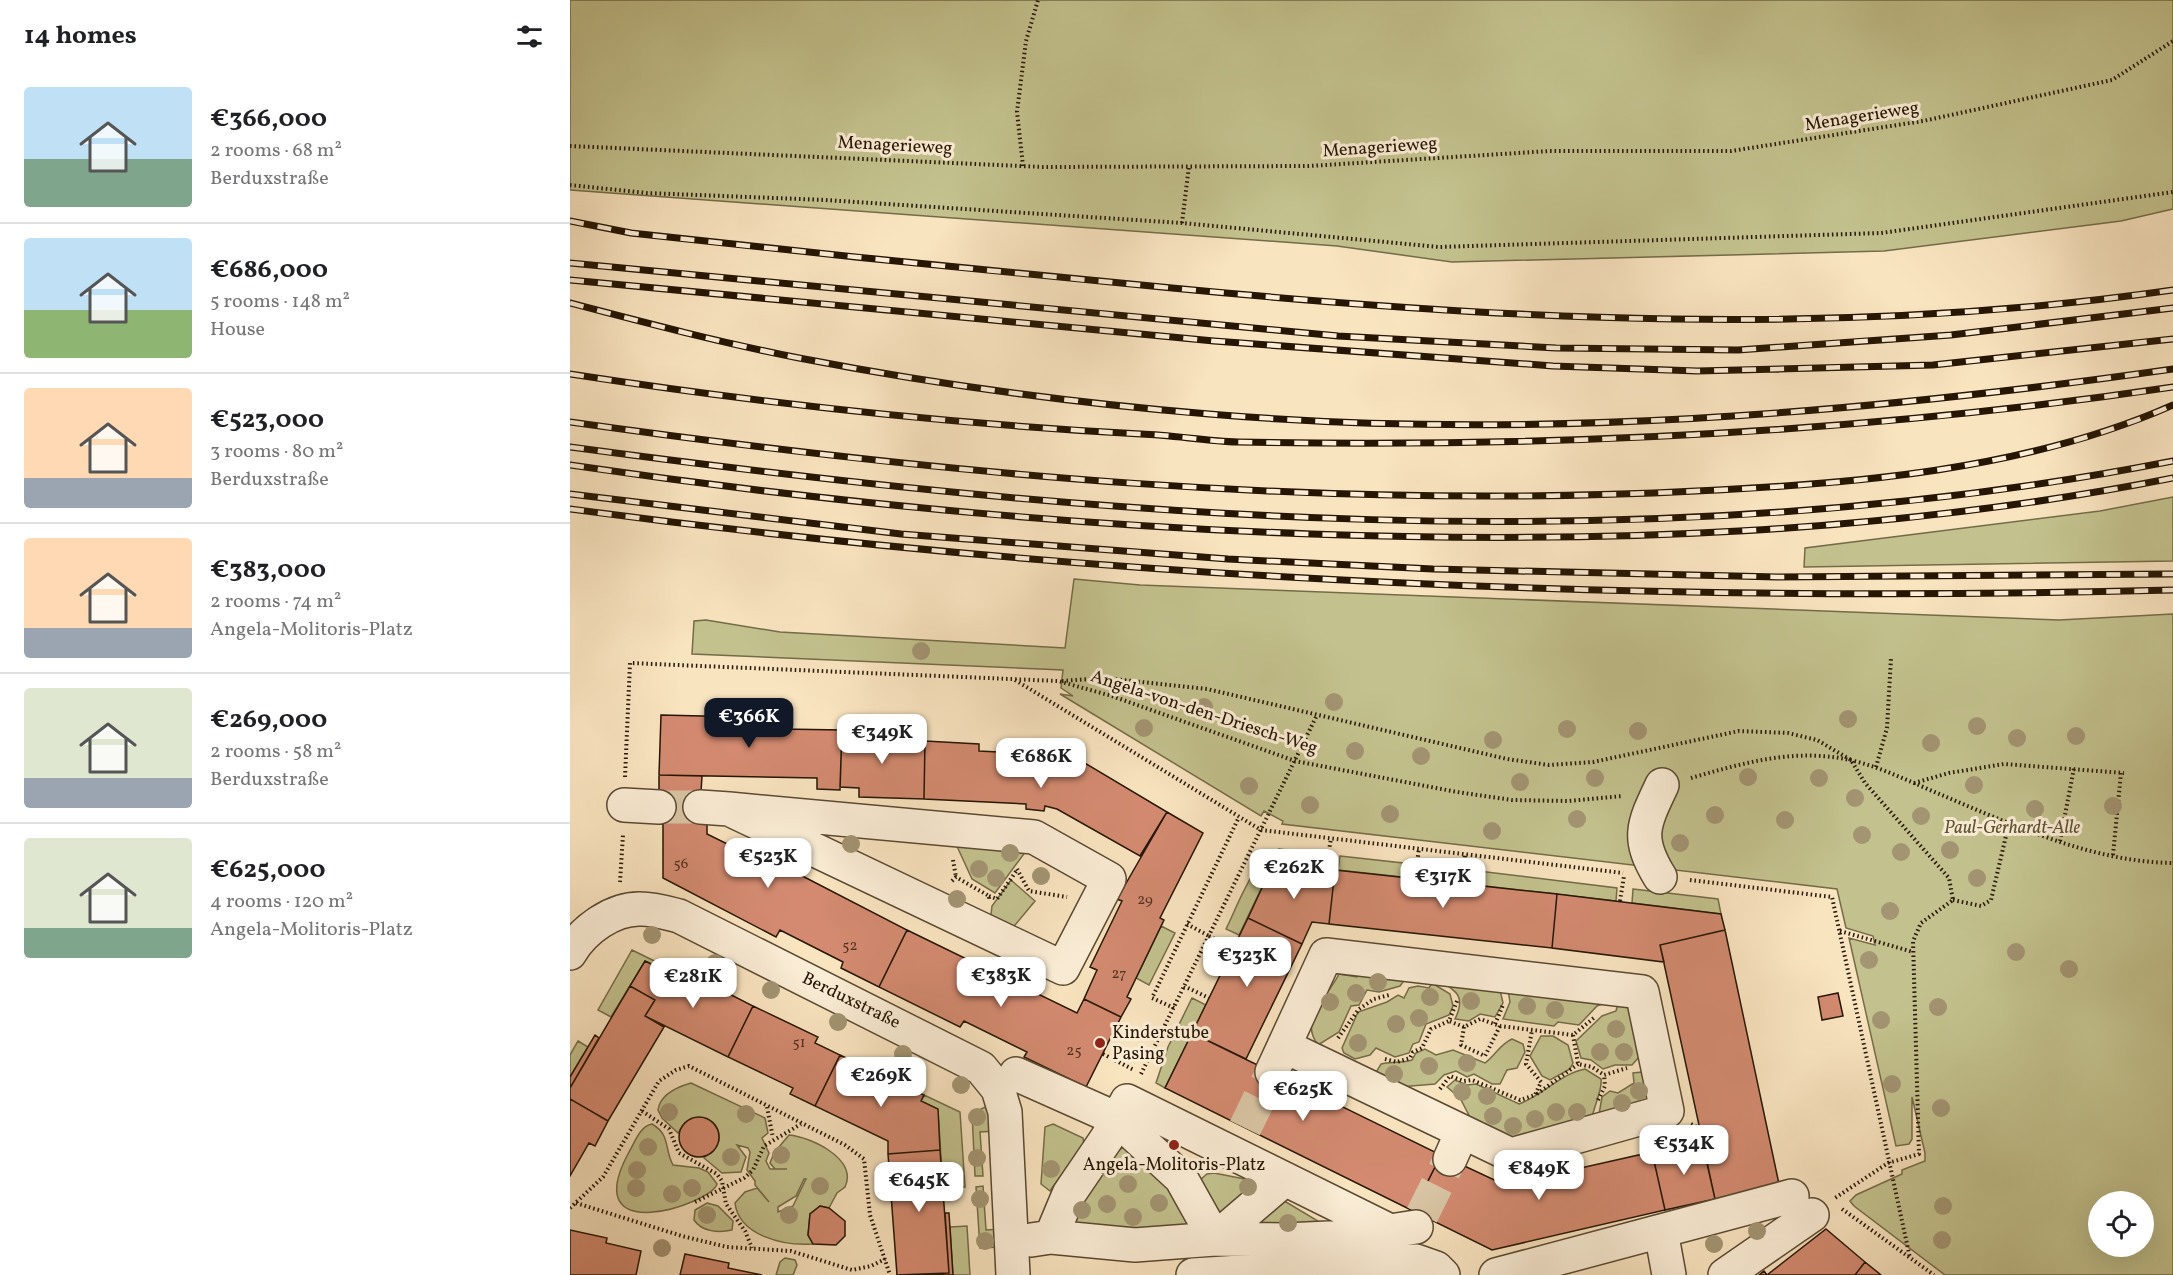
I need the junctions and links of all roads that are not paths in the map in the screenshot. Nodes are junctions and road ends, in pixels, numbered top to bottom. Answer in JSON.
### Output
{"nodes":[{"id":1,"x":1662,"y":785,"type":"road end"},
{"id":2,"x":624,"y":805,"type":"road end"},
{"id":3,"x":659,"y":807,"type":"tunnel mouth"},
{"id":4,"x":1660,"y":877,"type":"road end"},
{"id":5,"x":1097,"y":903,"type":"joint"},
{"id":6,"x":570,"y":953,"type":"edge"},
{"id":7,"x":976,"y":1041,"type":"dead end"},
{"id":8,"x":1010,"y":1071,"type":"junction"},
{"id":9,"x":1131,"y":1094,"type":"junction"},
{"id":10,"x":1423,"y":1112,"type":"joint"},
{"id":11,"x":1285,"y":1179,"type":"junction"},
{"id":12,"x":1731,"y":1212,"type":"junction"},
{"id":13,"x":1661,"y":1231,"type":"junction"},
{"id":14,"x":1215,"y":1239,"type":"junction"},
{"id":15,"x":1031,"y":1253,"type":"edge"},
{"id":16,"x":1550,"y":1268,"type":"edge"},
{"id":17,"x":1732,"y":1270,"type":"edge"},
{"id":18,"x":1193,"y":1275,"type":"edge"},
{"id":19,"x":1443,"y":1275,"type":"edge"},
{"id":20,"x":1496,"y":1275,"type":"edge"},
{"id":21,"x":1669,"y":1275,"type":"edge"}],
"edges":[{"from":1,"to":4,"type":"street"},
{"from":2,"to":3,"type":"street"},
{"from":5,"to":5,"type":"street"},
{"from":6,"to":15,"type":"street","name":"Berduxstraße"},
{"from":7,"to":8,"type":"street"},
{"from":8,"to":9,"type":"street"},
{"from":8,"to":15,"type":"street"},
{"from":9,"to":11,"type":"street"},
{"from":9,"to":14,"type":"street"},
{"from":9,"to":15,"type":"street"},
{"from":10,"to":10,"type":"street"},
{"from":11,"to":14,"type":"street"},
{"from":11,"to":14,"type":"street"},
{"from":12,"to":13,"type":"street"},
{"from":12,"to":17,"type":"street"},
{"from":12,"to":17,"type":"street"},
{"from":13,"to":16,"type":"street"},
{"from":13,"to":21,"type":"street"},
{"from":14,"to":15,"type":"street"},
{"from":16,"to":20,"type":"street"},
{"from":18,"to":19,"type":"street"}]}
